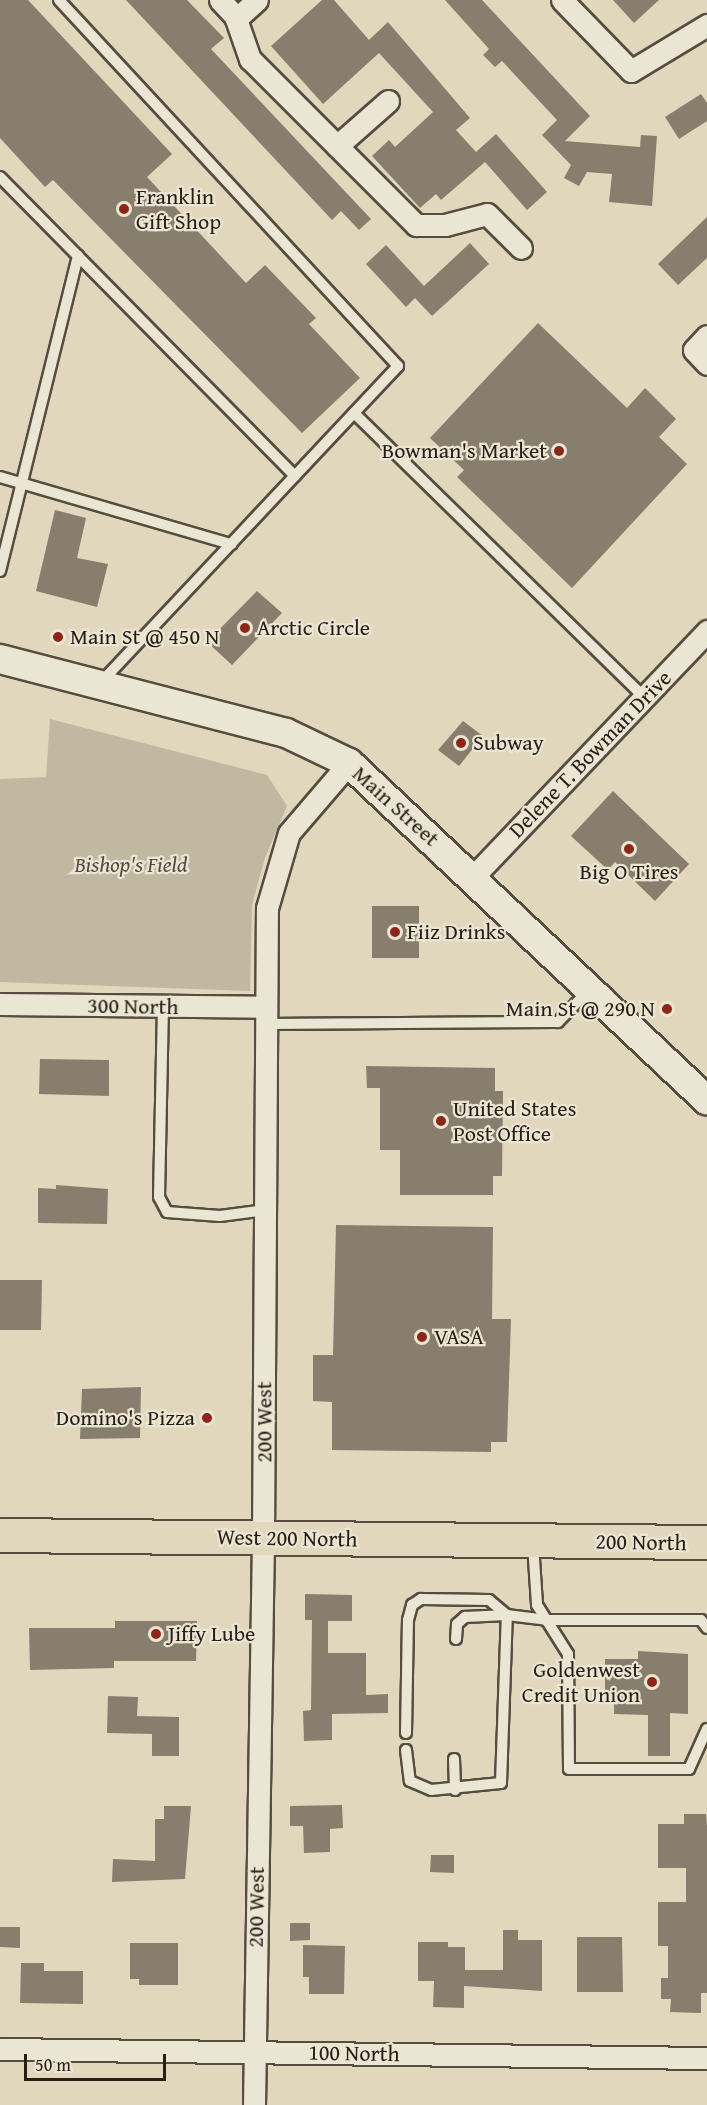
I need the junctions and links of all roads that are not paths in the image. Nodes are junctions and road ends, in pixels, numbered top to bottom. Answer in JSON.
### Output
{"nodes":[{"id":1,"x":59,"y":0,"type":"edge"},
{"id":2,"x":219,"y":0,"type":"edge"},
{"id":3,"x":257,"y":0,"type":"edge"},
{"id":4,"x":562,"y":0,"type":"edge"},
{"id":5,"x":236,"y":19,"type":"junction"},
{"id":6,"x":707,"y":25,"type":"edge"},
{"id":7,"x":388,"y":101,"type":"dead end"},
{"id":8,"x":337,"y":146,"type":"junction"},
{"id":9,"x":0,"y":177,"type":"edge"},
{"id":10,"x":521,"y":248,"type":"dead end"},
{"id":11,"x":78,"y":256,"type":"junction"},
{"id":12,"x":354,"y":413,"type":"junction"},
{"id":13,"x":296,"y":476,"type":"junction"},
{"id":14,"x":0,"y":477,"type":"edge"},
{"id":15,"x":22,"y":483,"type":"junction"},
{"id":16,"x":231,"y":544,"type":"junction"},
{"id":17,"x":0,"y":571,"type":"edge"},
{"id":18,"x":707,"y":631,"type":"edge"},
{"id":19,"x":0,"y":659,"type":"edge"},
{"id":20,"x":99,"y":684,"type":"junction"},
{"id":21,"x":644,"y":697,"type":"junction"},
{"id":22,"x":349,"y":763,"type":"junction"},
{"id":23,"x":473,"y":877,"type":"junction"},
{"id":24,"x":590,"y":989,"type":"junction"},
{"id":25,"x":0,"y":1004,"type":"edge"},
{"id":26,"x":163,"y":1006,"type":"junction"},
{"id":27,"x":267,"y":1015,"type":"junction"},
{"id":28,"x":707,"y":1100,"type":"edge"},
{"id":29,"x":266,"y":1210,"type":"junction"},
{"id":30,"x":0,"y":1535,"type":"edge"},
{"id":31,"x":263,"y":1538,"type":"junction"},
{"id":32,"x":533,"y":1541,"type":"junction"},
{"id":33,"x":574,"y":1541,"type":"joint"},
{"id":34,"x":707,"y":1542,"type":"edge"},
{"id":35,"x":507,"y":1615,"type":"junction"},
{"id":36,"x":545,"y":1620,"type":"junction"},
{"id":37,"x":707,"y":1628,"type":"edge"},
{"id":38,"x":456,"y":1639,"type":"dead end"},
{"id":39,"x":707,"y":1729,"type":"edge"},
{"id":40,"x":406,"y":1733,"type":"dead end"},
{"id":41,"x":406,"y":1750,"type":"dead end"},
{"id":42,"x":454,"y":1759,"type":"dead end"},
{"id":43,"x":455,"y":1790,"type":"junction"},
{"id":44,"x":0,"y":2049,"type":"edge"},
{"id":45,"x":253,"y":2051,"type":"junction"},
{"id":46,"x":707,"y":2058,"type":"edge"},
{"id":47,"x":254,"y":2105,"type":"edge"}],
"edges":[{"from":1,"to":12,"type":"lane"},
{"from":2,"to":5,"type":"street"},
{"from":3,"to":5,"type":"street"},
{"from":4,"to":6,"type":"street"},
{"from":5,"to":8,"type":"street"},
{"from":7,"to":8,"type":"street"},
{"from":8,"to":10,"type":"street"},
{"from":9,"to":11,"type":"lane"},
{"from":11,"to":13,"type":"lane"},
{"from":11,"to":15,"type":"lane"},
{"from":12,"to":13,"type":"lane"},
{"from":12,"to":21,"type":"lane"},
{"from":13,"to":16,"type":"lane"},
{"from":14,"to":15,"type":"lane"},
{"from":15,"to":16,"type":"lane"},
{"from":15,"to":17,"type":"lane"},
{"from":16,"to":20,"type":"lane"},
{"from":18,"to":21,"type":"street","name":"Delene T. Bowman Drive"},
{"from":19,"to":20,"type":"main road","name":"Main Street"},
{"from":20,"to":22,"type":"main road","name":"Main Street"},
{"from":21,"to":23,"type":"street","name":"Delene T. Bowman Drive"},
{"from":22,"to":23,"type":"main road","name":"Main Street"},
{"from":22,"to":27,"type":"street","name":"200 West"},
{"from":23,"to":24,"type":"main road","name":"Main Street"},
{"from":24,"to":27,"type":"lane"},
{"from":24,"to":28,"type":"main road","name":"Main Street"},
{"from":25,"to":26,"type":"street","name":"300 North"},
{"from":26,"to":27,"type":"street","name":"300 North"},
{"from":26,"to":29,"type":"lane"},
{"from":27,"to":29,"type":"street","name":"200 West"},
{"from":29,"to":31,"type":"street","name":"200 West"},
{"from":30,"to":31,"type":"main road","name":"West 200 North"},
{"from":31,"to":32,"type":"main road","name":"West 200 North"},
{"from":31,"to":45,"type":"street","name":"200 West"},
{"from":32,"to":33,"type":"main road","name":"West 200 North"},
{"from":32,"to":36,"type":"lane"},
{"from":33,"to":34,"type":"main road","name":"200 North"},
{"from":35,"to":36,"type":"lane"},
{"from":35,"to":38,"type":"lane"},
{"from":35,"to":40,"type":"lane"},
{"from":35,"to":43,"type":"lane"},
{"from":36,"to":37,"type":"lane"},
{"from":36,"to":39,"type":"lane"},
{"from":41,"to":43,"type":"lane"},
{"from":42,"to":43,"type":"lane"},
{"from":44,"to":45,"type":"street","name":"100 North"},
{"from":45,"to":46,"type":"street","name":"100 North"},
{"from":45,"to":47,"type":"street","name":"200 West"}]}
